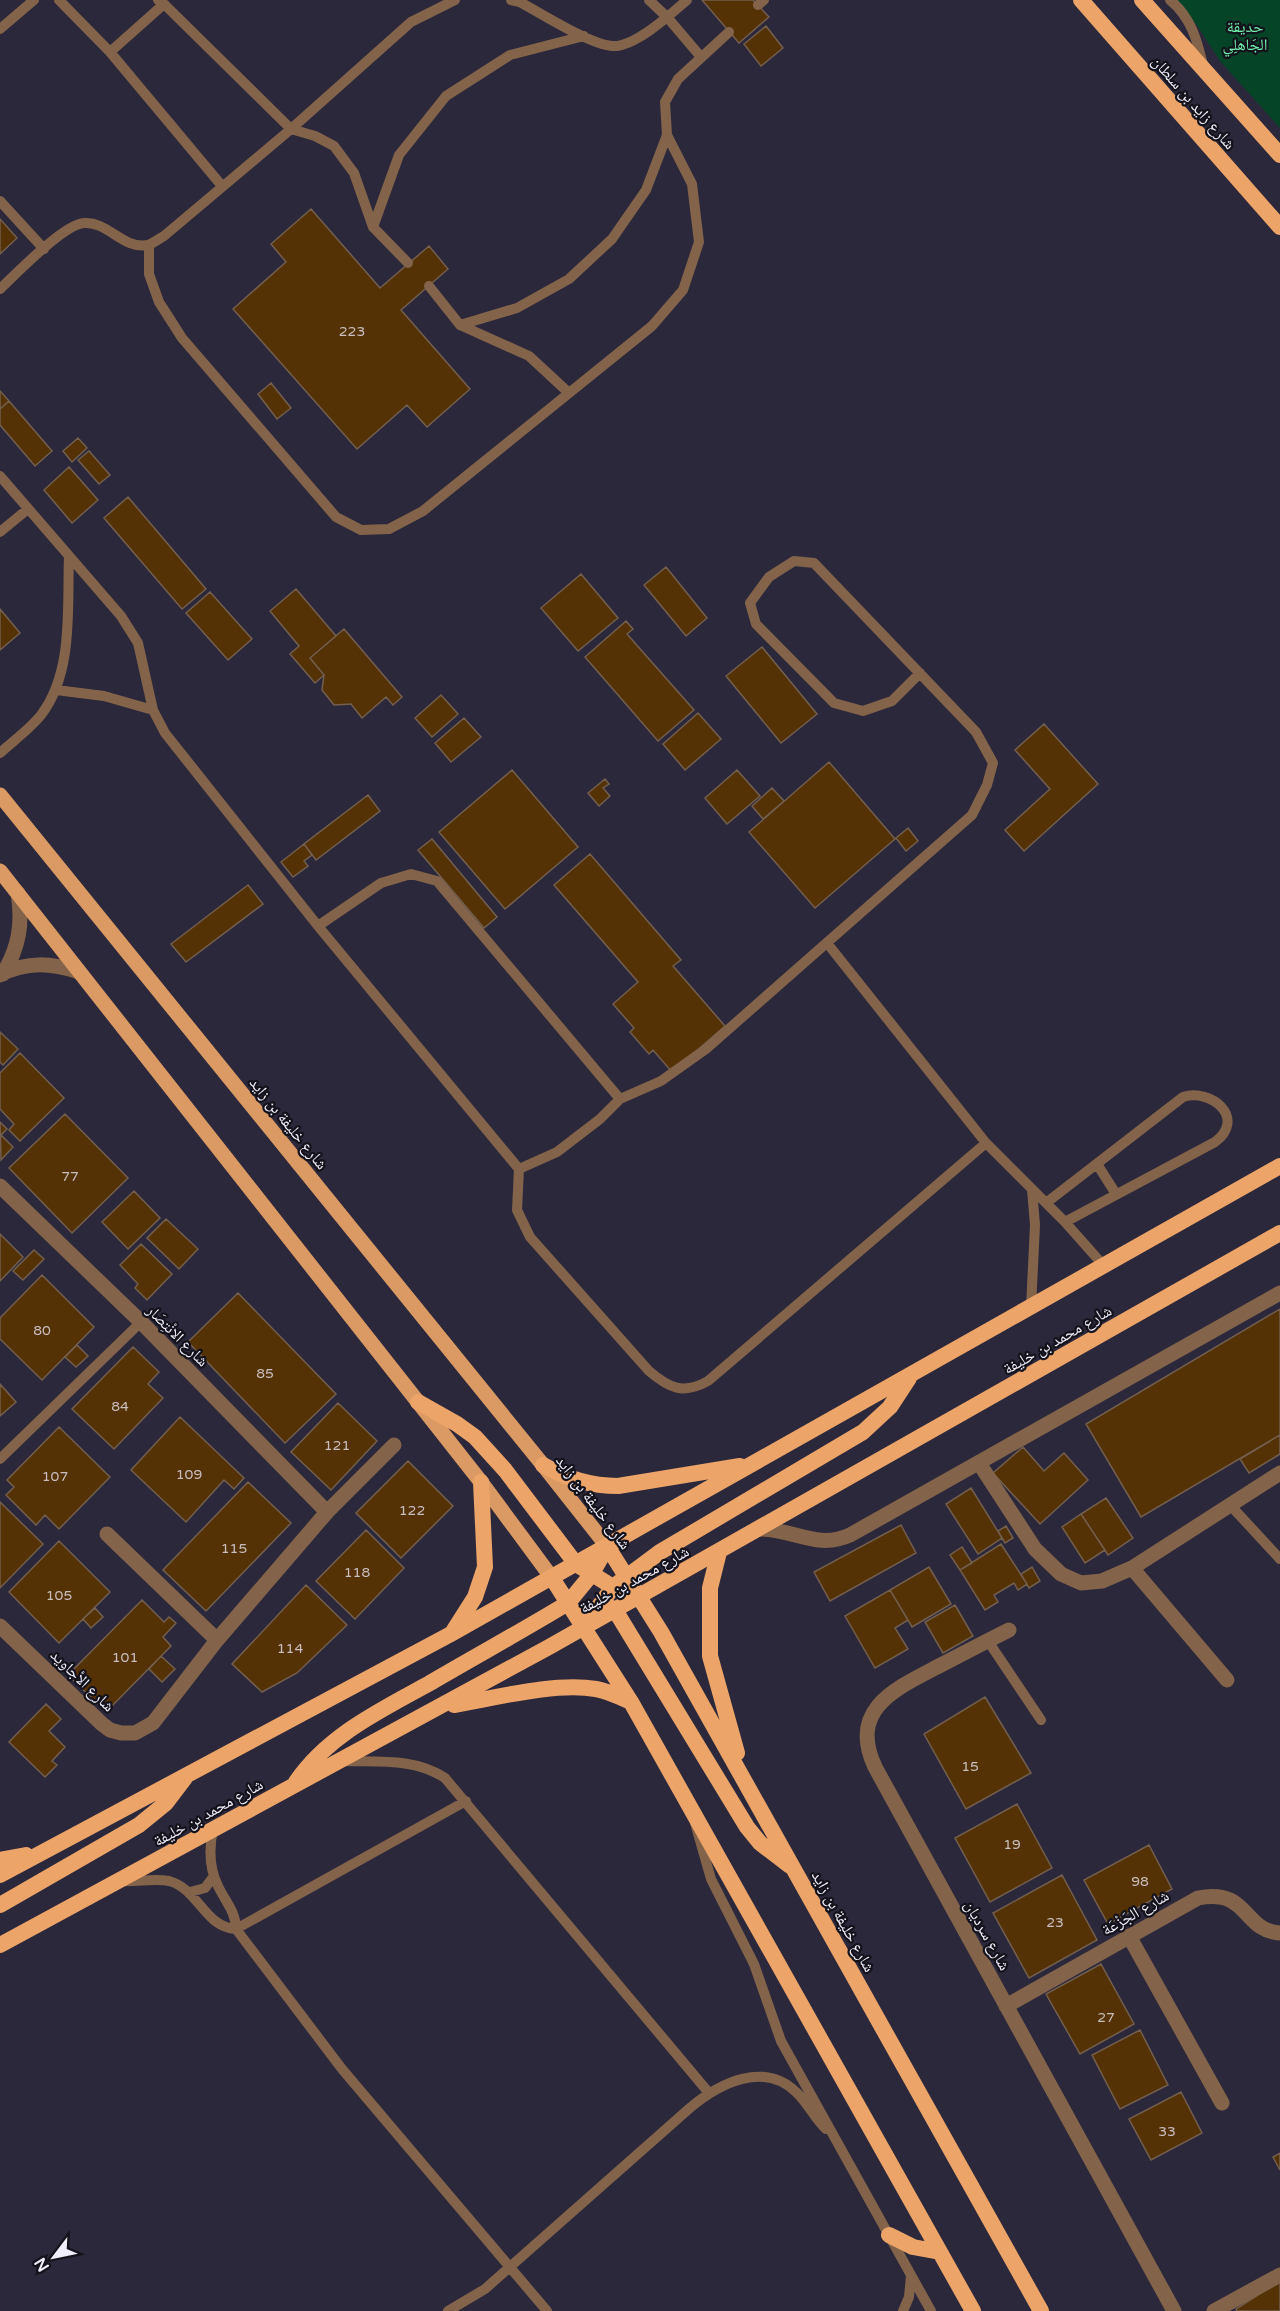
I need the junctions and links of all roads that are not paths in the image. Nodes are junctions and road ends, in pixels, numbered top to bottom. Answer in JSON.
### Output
{"nodes":[{"id":1,"x":34,"y":0,"type":"edge"},
{"id":2,"x":59,"y":0,"type":"edge"},
{"id":3,"x":454,"y":0,"type":"edge"},
{"id":4,"x":511,"y":0,"type":"edge"},
{"id":5,"x":649,"y":0,"type":"edge"},
{"id":6,"x":687,"y":0,"type":"edge"},
{"id":7,"x":1081,"y":0,"type":"edge"},
{"id":8,"x":1143,"y":0,"type":"edge"},
{"id":9,"x":1170,"y":0,"type":"edge"},
{"id":10,"x":161,"y":2,"type":"edge"},
{"id":11,"x":667,"y":17,"type":"junction"},
{"id":12,"x":0,"y":29,"type":"edge"},
{"id":13,"x":729,"y":32,"type":"dead end"},
{"id":14,"x":584,"y":36,"type":"junction"},
{"id":15,"x":110,"y":52,"type":"junction"},
{"id":16,"x":701,"y":57,"type":"junction"},
{"id":17,"x":1205,"y":71,"type":"junction"},
{"id":18,"x":291,"y":129,"type":"junction"},
{"id":19,"x":667,"y":135,"type":"junction"},
{"id":20,"x":1280,"y":155,"type":"edge"},
{"id":21,"x":222,"y":186,"type":"junction"},
{"id":22,"x":0,"y":201,"type":"edge"},
{"id":23,"x":373,"y":227,"type":"junction"},
{"id":24,"x":1280,"y":227,"type":"edge"},
{"id":25,"x":149,"y":244,"type":"junction"},
{"id":26,"x":44,"y":249,"type":"junction"},
{"id":27,"x":408,"y":263,"type":"dead end"},
{"id":28,"x":429,"y":286,"type":"dead end"},
{"id":29,"x":0,"y":289,"type":"edge"},
{"id":30,"x":460,"y":325,"type":"junction"},
{"id":31,"x":569,"y":393,"type":"junction"},
{"id":32,"x":0,"y":476,"type":"edge"},
{"id":33,"x":28,"y":509,"type":"junction"},
{"id":34,"x":0,"y":532,"type":"edge"},
{"id":35,"x":69,"y":556,"type":"junction"},
{"id":36,"x":920,"y":673,"type":"junction"},
{"id":37,"x":56,"y":690,"type":"junction"},
{"id":38,"x":153,"y":710,"type":"junction"},
{"id":39,"x":0,"y":753,"type":"edge"},
{"id":40,"x":0,"y":795,"type":"edge"},
{"id":41,"x":0,"y":872,"type":"edge"},
{"id":42,"x":18,"y":893,"type":"junction"},
{"id":43,"x":318,"y":926,"type":"junction"},
{"id":44,"x":827,"y":943,"type":"junction"},
{"id":45,"x":79,"y":972,"type":"junction"},
{"id":46,"x":1,"y":975,"type":"edge"},
{"id":47,"x":620,"y":1099,"type":"junction"},
{"id":48,"x":986,"y":1143,"type":"junction"},
{"id":49,"x":1097,"y":1164,"type":"junction"},
{"id":50,"x":1280,"y":1166,"type":"edge"},
{"id":51,"x":519,"y":1169,"type":"junction"},
{"id":52,"x":0,"y":1186,"type":"edge"},
{"id":53,"x":1032,"y":1189,"type":"junction"},
{"id":54,"x":1116,"y":1194,"type":"junction"},
{"id":55,"x":1046,"y":1203,"type":"junction"},
{"id":56,"x":1065,"y":1222,"type":"junction"},
{"id":57,"x":1280,"y":1233,"type":"edge"},
{"id":58,"x":1104,"y":1266,"type":"junction"},
{"id":59,"x":1280,"y":1293,"type":"edge"},
{"id":60,"x":1030,"y":1308,"type":"junction"},
{"id":61,"x":141,"y":1322,"type":"junction"},
{"id":62,"x":911,"y":1375,"type":"junction"},
{"id":63,"x":418,"y":1402,"type":"junction"},
{"id":64,"x":394,"y":1445,"type":"dead end"},
{"id":65,"x":0,"y":1459,"type":"edge"},
{"id":66,"x":756,"y":1463,"type":"junction"},
{"id":67,"x":979,"y":1463,"type":"junction"},
{"id":68,"x":543,"y":1464,"type":"junction"},
{"id":69,"x":1280,"y":1473,"type":"edge"},
{"id":70,"x":481,"y":1482,"type":"junction"},
{"id":71,"x":1231,"y":1506,"type":"junction"},
{"id":72,"x":327,"y":1512,"type":"junction"},
{"id":73,"x":760,"y":1529,"type":"junction"},
{"id":74,"x":107,"y":1534,"type":"dead end"},
{"id":75,"x":607,"y":1546,"type":"junction"},
{"id":76,"x":719,"y":1552,"type":"junction"},
{"id":77,"x":1280,"y":1559,"type":"edge"},
{"id":78,"x":576,"y":1564,"type":"junction"},
{"id":79,"x":1132,"y":1568,"type":"junction"},
{"id":80,"x":626,"y":1576,"type":"junction"},
{"id":81,"x":552,"y":1578,"type":"junction"},
{"id":82,"x":586,"y":1582,"type":"junction"},
{"id":83,"x":613,"y":1587,"type":"junction"},
{"id":84,"x":639,"y":1597,"type":"junction"},
{"id":85,"x":568,"y":1603,"type":"junction"},
{"id":86,"x":608,"y":1606,"type":"junction"},
{"id":87,"x":0,"y":1626,"type":"edge"},
{"id":88,"x":584,"y":1628,"type":"junction"},
{"id":89,"x":1009,"y":1630,"type":"dead end"},
{"id":90,"x":449,"y":1635,"type":"junction"},
{"id":91,"x":217,"y":1640,"type":"junction"},
{"id":92,"x":988,"y":1641,"type":"junction"},
{"id":93,"x":1227,"y":1680,"type":"dead end"},
{"id":94,"x":631,"y":1702,"type":"junction"},
{"id":95,"x":438,"y":1707,"type":"junction"},
{"id":96,"x":1041,"y":1720,"type":"dead end"},
{"id":97,"x":339,"y":1761,"type":"junction"},
{"id":98,"x":187,"y":1775,"type":"junction"},
{"id":99,"x":745,"y":1782,"type":"junction"},
{"id":100,"x":293,"y":1785,"type":"junction"},
{"id":101,"x":466,"y":1801,"type":"junction"},
{"id":102,"x":693,"y":1811,"type":"junction"},
{"id":103,"x":213,"y":1829,"type":"junction"},
{"id":104,"x":45,"y":1850,"type":"junction"},
{"id":105,"x":0,"y":1860,"type":"edge"},
{"id":106,"x":794,"y":1868,"type":"junction"},
{"id":107,"x":0,"y":1875,"type":"edge"},
{"id":108,"x":214,"y":1876,"type":"junction"},
{"id":109,"x":118,"y":1881,"type":"junction"},
{"id":110,"x":190,"y":1892,"type":"junction"},
{"id":111,"x":0,"y":1905,"type":"edge"},
{"id":112,"x":236,"y":1929,"type":"junction"},
{"id":113,"x":1280,"y":1934,"type":"edge"},
{"id":114,"x":1129,"y":1936,"type":"junction"},
{"id":115,"x":0,"y":1945,"type":"edge"},
{"id":116,"x":1006,"y":2006,"type":"junction"},
{"id":117,"x":709,"y":2093,"type":"junction"},
{"id":118,"x":1222,"y":2103,"type":"dead end"},
{"id":119,"x":834,"y":2136,"type":"junction"},
{"id":120,"x":889,"y":2235,"type":"junction"},
{"id":121,"x":940,"y":2252,"type":"junction"},
{"id":122,"x":508,"y":2267,"type":"junction"},
{"id":123,"x":1280,"y":2275,"type":"edge"},
{"id":124,"x":911,"y":2276,"type":"junction"},
{"id":125,"x":448,"y":2311,"type":"edge"},
{"id":126,"x":547,"y":2311,"type":"edge"},
{"id":127,"x":903,"y":2311,"type":"edge"},
{"id":128,"x":931,"y":2311,"type":"edge"},
{"id":129,"x":973,"y":2311,"type":"edge"},
{"id":130,"x":1041,"y":2311,"type":"edge"},
{"id":131,"x":1174,"y":2311,"type":"edge"},
{"id":132,"x":1214,"y":2311,"type":"edge"}],
"edges":[{"from":1,"to":12,"type":"lane"},
{"from":2,"to":15,"type":"lane"},
{"from":3,"to":18,"type":"lane"},
{"from":4,"to":14,"type":"lane"},
{"from":5,"to":11,"type":"lane"},
{"from":6,"to":11,"type":"lane"},
{"from":7,"to":24,"type":"highway","name":"شارع زايد بن سلطان"},
{"from":8,"to":17,"type":"highway","name":"شارع زايد بن سلطان"},
{"from":9,"to":17,"type":"lane"},
{"from":10,"to":15,"type":"lane"},
{"from":10,"to":18,"type":"lane"},
{"from":11,"to":14,"type":"lane"},
{"from":11,"to":16,"type":"lane"},
{"from":13,"to":16,"type":"lane"},
{"from":14,"to":23,"type":"lane"},
{"from":15,"to":21,"type":"lane"},
{"from":16,"to":19,"type":"lane"},
{"from":17,"to":20,"type":"highway","name":"شارع زايد بن سلطان"},
{"from":18,"to":21,"type":"lane"},
{"from":18,"to":23,"type":"lane"},
{"from":19,"to":30,"type":"lane"},
{"from":19,"to":31,"type":"lane"},
{"from":21,"to":25,"type":"lane"},
{"from":22,"to":26,"type":"lane"},
{"from":23,"to":27,"type":"lane"},
{"from":25,"to":26,"type":"lane"},
{"from":25,"to":31,"type":"lane"},
{"from":26,"to":29,"type":"lane"},
{"from":28,"to":30,"type":"lane"},
{"from":30,"to":31,"type":"lane"},
{"from":32,"to":33,"type":"lane"},
{"from":33,"to":34,"type":"lane"},
{"from":33,"to":35,"type":"lane"},
{"from":35,"to":37,"type":"lane"},
{"from":35,"to":38,"type":"lane"},
{"from":36,"to":36,"type":"lane"},
{"from":36,"to":44,"type":"lane"},
{"from":37,"to":38,"type":"lane"},
{"from":37,"to":39,"type":"lane"},
{"from":38,"to":43,"type":"lane"},
{"from":40,"to":68,"type":"main road","name":"شارع خليفة بن زايد"},
{"from":41,"to":42,"type":"main road"},
{"from":42,"to":45,"type":"main road"},
{"from":42,"to":46,"type":"street"},
{"from":43,"to":47,"type":"lane"},
{"from":43,"to":51,"type":"lane"},
{"from":44,"to":47,"type":"lane"},
{"from":44,"to":48,"type":"lane"},
{"from":45,"to":46,"type":"street"},
{"from":45,"to":63,"type":"main road"},
{"from":47,"to":51,"type":"lane"},
{"from":48,"to":51,"type":"lane"},
{"from":48,"to":53,"type":"lane"},
{"from":49,"to":54,"type":"lane"},
{"from":49,"to":54,"type":"lane"},
{"from":49,"to":55,"type":"lane"},
{"from":50,"to":58,"type":"highway"},
{"from":52,"to":61,"type":"street","name":"شارع الانْتِصَار"},
{"from":53,"to":55,"type":"lane"},
{"from":53,"to":60,"type":"lane"},
{"from":54,"to":56,"type":"lane"},
{"from":55,"to":56,"type":"lane"},
{"from":56,"to":58,"type":"lane"},
{"from":57,"to":73,"type":"highway","name":"شارع محمد بن خليفة"},
{"from":58,"to":60,"type":"highway"},
{"from":59,"to":67,"type":"street"},
{"from":60,"to":62,"type":"highway"},
{"from":61,"to":65,"type":"lane"},
{"from":61,"to":72,"type":"street","name":"شارع الانْتِصَار"},
{"from":62,"to":66,"type":"highway"},
{"from":62,"to":80,"type":"highway"},
{"from":63,"to":70,"type":"main road"},
{"from":63,"to":78,"type":"highway"},
{"from":64,"to":72,"type":"street","name":"شارع الأجاويد"},
{"from":66,"to":68,"type":"highway"},
{"from":66,"to":75,"type":"highway"},
{"from":67,"to":73,"type":"street"},
{"from":67,"to":79,"type":"street"},
{"from":68,"to":75,"type":"main road","name":"شارع خليفة بن زايد"},
{"from":69,"to":71,"type":"street"},
{"from":70,"to":81,"type":"main road"},
{"from":70,"to":90,"type":"highway"},
{"from":71,"to":77,"type":"lane"},
{"from":71,"to":79,"type":"street"},
{"from":72,"to":91,"type":"street","name":"شارع الأجاويد"},
{"from":73,"to":76,"type":"highway","name":"شارع محمد بن خليفة"},
{"from":74,"to":91,"type":"street"},
{"from":75,"to":78,"type":"highway"},
{"from":75,"to":80,"type":"highway","name":"شارع خليفة بن زايد"},
{"from":75,"to":82,"type":"highway"},
{"from":76,"to":84,"type":"highway","name":"شارع محمد بن خليفة"},
{"from":76,"to":99,"type":"highway"},
{"from":78,"to":81,"type":"highway"},
{"from":78,"to":82,"type":"highway"},
{"from":79,"to":93,"type":"street"},
{"from":80,"to":83,"type":"highway"},
{"from":80,"to":84,"type":"highway","name":"شارع خليفة بن زايد"},
{"from":81,"to":82,"type":"highway"},
{"from":81,"to":85,"type":"highway"},
{"from":81,"to":90,"type":"highway"},
{"from":82,"to":83,"type":"highway"},
{"from":82,"to":85,"type":"highway"},
{"from":82,"to":86,"type":"highway"},
{"from":83,"to":84,"type":"highway"},
{"from":83,"to":86,"type":"highway"},
{"from":84,"to":86,"type":"highway","name":"شارع محمد بن خليفة"},
{"from":84,"to":99,"type":"highway","name":"شارع خليفة بن زايد"},
{"from":85,"to":88,"type":"highway"},
{"from":85,"to":100,"type":"highway"},
{"from":86,"to":88,"type":"highway","name":"شارع محمد بن خليفة"},
{"from":86,"to":106,"type":"highway"},
{"from":87,"to":91,"type":"street","name":"شارع الأجاويد"},
{"from":88,"to":94,"type":"highway"},
{"from":88,"to":95,"type":"highway","name":"شارع محمد بن خليفة"},
{"from":89,"to":92,"type":"street","name":"شارع سرديان"},
{"from":90,"to":98,"type":"highway"},
{"from":92,"to":96,"type":"lane"},
{"from":92,"to":116,"type":"street","name":"شارع سرديان"},
{"from":94,"to":95,"type":"highway"},
{"from":94,"to":102,"type":"highway"},
{"from":95,"to":97,"type":"highway","name":"شارع محمد بن خليفة"},
{"from":97,"to":100,"type":"highway","name":"شارع محمد بن خليفة"},
{"from":97,"to":101,"type":"lane"},
{"from":98,"to":104,"type":"highway"},
{"from":98,"to":111,"type":"highway"},
{"from":99,"to":106,"type":"highway","name":"شارع خليفة بن زايد"},
{"from":100,"to":103,"type":"highway","name":"شارع محمد بن خليفة"},
{"from":101,"to":112,"type":"lane"},
{"from":101,"to":117,"type":"lane"},
{"from":102,"to":119,"type":"lane"},
{"from":102,"to":121,"type":"highway"},
{"from":103,"to":108,"type":"lane"},
{"from":103,"to":109,"type":"highway","name":"شارع محمد بن خليفة"},
{"from":104,"to":105,"type":"highway"},
{"from":104,"to":107,"type":"highway"},
{"from":106,"to":130,"type":"highway","name":"شارع خليفة بن زايد"},
{"from":108,"to":110,"type":"lane"},
{"from":108,"to":112,"type":"lane"},
{"from":109,"to":110,"type":"lane"},
{"from":109,"to":115,"type":"highway","name":"شارع محمد بن خليفة"},
{"from":110,"to":112,"type":"lane"},
{"from":112,"to":122,"type":"lane"},
{"from":113,"to":114,"type":"street","name":"شارع الجَزْعَة"},
{"from":114,"to":116,"type":"street","name":"شارع الجَزْعَة"},
{"from":114,"to":118,"type":"street"},
{"from":116,"to":131,"type":"street","name":"شارع سرديان"},
{"from":117,"to":119,"type":"lane"},
{"from":117,"to":122,"type":"lane"},
{"from":119,"to":120,"type":"lane"},
{"from":120,"to":121,"type":"highway"},
{"from":120,"to":124,"type":"lane"},
{"from":121,"to":129,"type":"highway"},
{"from":122,"to":125,"type":"lane"},
{"from":122,"to":126,"type":"lane"},
{"from":123,"to":132,"type":"street"},
{"from":124,"to":127,"type":"lane"},
{"from":124,"to":128,"type":"lane"}]}
